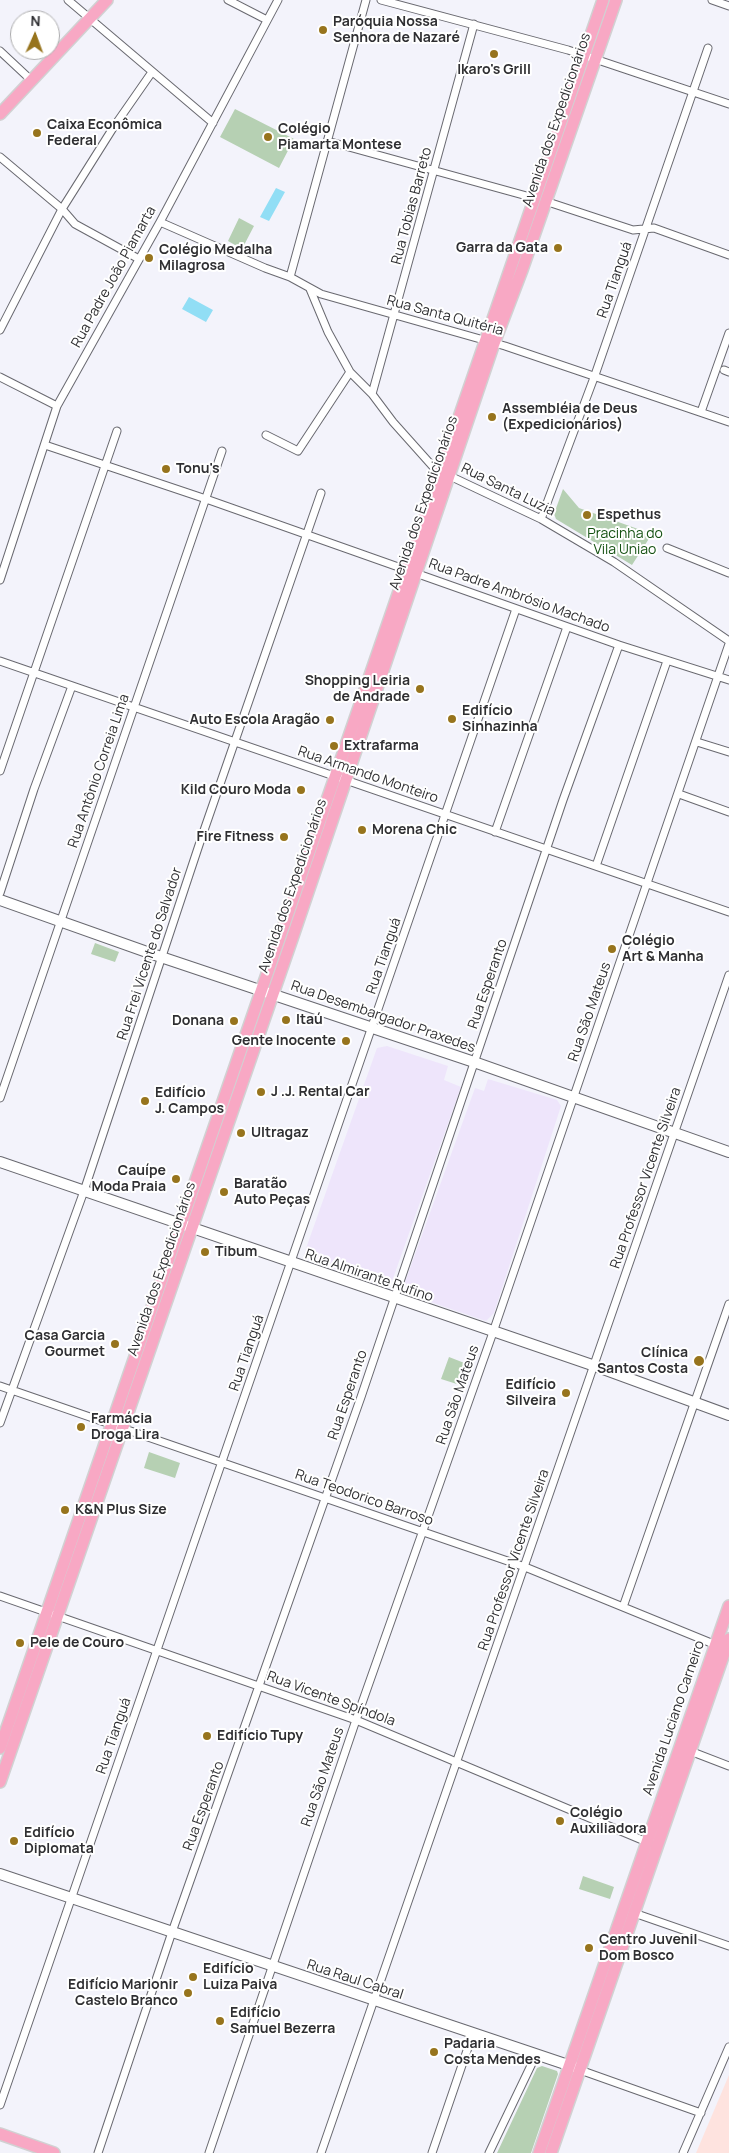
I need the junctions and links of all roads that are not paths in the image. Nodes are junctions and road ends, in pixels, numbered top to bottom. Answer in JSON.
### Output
{"nodes":[{"id":1,"x":68,"y":0,"type":"edge"},
{"id":2,"x":107,"y":0,"type":"edge"},
{"id":3,"x":228,"y":0,"type":"edge"},
{"id":4,"x":278,"y":0,"type":"edge"},
{"id":5,"x":366,"y":0,"type":"edge"},
{"id":6,"x":381,"y":0,"type":"edge"},
{"id":7,"x":603,"y":0,"type":"edge"},
{"id":8,"x":616,"y":0,"type":"edge"},
{"id":9,"x":712,"y":0,"type":"edge"},
{"id":10,"x":729,"y":6,"type":"edge"},
{"id":11,"x":89,"y":18,"type":"junction"},
{"id":12,"x":267,"y":20,"type":"junction"},
{"id":13,"x":474,"y":24,"type":"junction"},
{"id":14,"x":708,"y":48,"type":"dead end"},
{"id":15,"x":0,"y":51,"type":"edge"},
{"id":16,"x":588,"y":57,"type":"junction"},
{"id":17,"x":152,"y":72,"type":"junction"},
{"id":18,"x":31,"y":80,"type":"junction"},
{"id":19,"x":693,"y":92,"type":"junction"},
{"id":20,"x":729,"y":104,"type":"edge"},
{"id":21,"x":0,"y":114,"type":"edge"},
{"id":22,"x":213,"y":122,"type":"junction"},
{"id":23,"x":327,"y":141,"type":"junction"},
{"id":24,"x":0,"y":156,"type":"edge"},
{"id":25,"x":434,"y":170,"type":"junction"},
{"id":26,"x":540,"y":199,"type":"junction"},
{"id":27,"x":62,"y":209,"type":"junction"},
{"id":28,"x":160,"y":222,"type":"junction"},
{"id":29,"x":645,"y":230,"type":"junction"},
{"id":30,"x":729,"y":255,"type":"edge"},
{"id":31,"x":139,"y":259,"type":"junction"},
{"id":32,"x":290,"y":277,"type":"junction"},
{"id":33,"x":310,"y":289,"type":"junction"},
{"id":34,"x":395,"y":316,"type":"junction"},
{"id":35,"x":0,"y":330,"type":"edge"},
{"id":36,"x":729,"y":333,"type":"edge"},
{"id":37,"x":489,"y":342,"type":"junction"},
{"id":38,"x":350,"y":372,"type":"junction"},
{"id":39,"x":595,"y":376,"type":"junction"},
{"id":40,"x":0,"y":377,"type":"edge"},
{"id":41,"x":372,"y":394,"type":"junction"},
{"id":42,"x":57,"y":406,"type":"junction"},
{"id":43,"x":702,"y":412,"type":"junction"},
{"id":44,"x":729,"y":422,"type":"edge"},
{"id":45,"x":117,"y":431,"type":"dead end"},
{"id":46,"x":266,"y":435,"type":"dead end"},
{"id":47,"x":45,"y":445,"type":"junction"},
{"id":48,"x":222,"y":451,"type":"dead end"},
{"id":49,"x":105,"y":466,"type":"junction"},
{"id":50,"x":439,"y":471,"type":"junction"},
{"id":51,"x":450,"y":476,"type":"junction"},
{"id":52,"x":321,"y":492,"type":"dead end"},
{"id":53,"x":206,"y":499,"type":"junction"},
{"id":54,"x":542,"y":518,"type":"junction"},
{"id":55,"x":306,"y":535,"type":"junction"},
{"id":56,"x":667,"y":548,"type":"dead end"},
{"id":57,"x":3,"y":563,"type":"edge"},
{"id":58,"x":412,"y":571,"type":"junction"},
{"id":59,"x":729,"y":572,"type":"edge"},
{"id":60,"x":0,"y":580,"type":"edge"},
{"id":61,"x":516,"y":609,"type":"junction"},
{"id":62,"x":567,"y":627,"type":"junction"},
{"id":63,"x":729,"y":642,"type":"edge"},
{"id":64,"x":619,"y":645,"type":"junction"},
{"id":65,"x":0,"y":661,"type":"edge"},
{"id":66,"x":667,"y":661,"type":"junction"},
{"id":67,"x":33,"y":672,"type":"junction"},
{"id":68,"x":718,"y":677,"type":"junction"},
{"id":69,"x":729,"y":680,"type":"edge"},
{"id":70,"x":72,"y":686,"type":"junction"},
{"id":71,"x":134,"y":708,"type":"junction"},
{"id":72,"x":235,"y":742,"type":"junction"},
{"id":73,"x":697,"y":742,"type":"junction"},
{"id":74,"x":729,"y":752,"type":"edge"},
{"id":75,"x":0,"y":771,"type":"edge"},
{"id":76,"x":339,"y":779,"type":"junction"},
{"id":77,"x":679,"y":794,"type":"junction"},
{"id":78,"x":729,"y":812,"type":"edge"},
{"id":79,"x":445,"y":815,"type":"junction"},
{"id":80,"x":495,"y":832,"type":"junction"},
{"id":81,"x":547,"y":850,"type":"junction"},
{"id":82,"x":596,"y":866,"type":"junction"},
{"id":83,"x":648,"y":884,"type":"junction"},
{"id":84,"x":0,"y":893,"type":"edge"},
{"id":85,"x":0,"y":900,"type":"edge"},
{"id":86,"x":729,"y":912,"type":"edge"},
{"id":87,"x":62,"y":922,"type":"junction"},
{"id":88,"x":162,"y":957,"type":"junction"},
{"id":89,"x":729,"y":975,"type":"edge"},
{"id":90,"x":267,"y":993,"type":"junction"},
{"id":91,"x":373,"y":1028,"type":"junction"},
{"id":92,"x":474,"y":1062,"type":"junction"},
{"id":93,"x":574,"y":1097,"type":"junction"},
{"id":94,"x":0,"y":1098,"type":"edge"},
{"id":95,"x":674,"y":1133,"type":"junction"},
{"id":96,"x":729,"y":1152,"type":"edge"},
{"id":97,"x":0,"y":1162,"type":"edge"},
{"id":98,"x":84,"y":1191,"type":"junction"},
{"id":99,"x":186,"y":1226,"type":"junction"},
{"id":100,"x":291,"y":1263,"type":"junction"},
{"id":101,"x":393,"y":1298,"type":"junction"},
{"id":102,"x":729,"y":1304,"type":"edge"},
{"id":103,"x":493,"y":1333,"type":"junction"},
{"id":104,"x":595,"y":1366,"type":"junction"},
{"id":105,"x":0,"y":1386,"type":"edge"},
{"id":106,"x":11,"y":1390,"type":"junction"},
{"id":107,"x":694,"y":1402,"type":"junction"},
{"id":108,"x":729,"y":1415,"type":"edge"},
{"id":109,"x":0,"y":1423,"type":"edge"},
{"id":110,"x":118,"y":1426,"type":"junction"},
{"id":111,"x":223,"y":1462,"type":"junction"},
{"id":112,"x":325,"y":1498,"type":"junction"},
{"id":113,"x":424,"y":1531,"type":"junction"},
{"id":114,"x":525,"y":1566,"type":"junction"},
{"id":115,"x":0,"y":1596,"type":"edge"},
{"id":116,"x":729,"y":1606,"type":"edge"},
{"id":117,"x":623,"y":1607,"type":"junction"},
{"id":118,"x":52,"y":1614,"type":"junction"},
{"id":119,"x":725,"y":1645,"type":"edge"},
{"id":120,"x":157,"y":1650,"type":"junction"},
{"id":121,"x":259,"y":1686,"type":"junction"},
{"id":122,"x":356,"y":1720,"type":"junction"},
{"id":123,"x":0,"y":1748,"type":"edge"},
{"id":124,"x":690,"y":1751,"type":"junction"},
{"id":125,"x":456,"y":1762,"type":"junction"},
{"id":126,"x":729,"y":1766,"type":"edge"},
{"id":127,"x":0,"y":1782,"type":"edge"},
{"id":128,"x":647,"y":1842,"type":"junction"},
{"id":129,"x":0,"y":1874,"type":"edge"},
{"id":130,"x":71,"y":1898,"type":"junction"},
{"id":131,"x":634,"y":1913,"type":"junction"},
{"id":132,"x":172,"y":1932,"type":"junction"},
{"id":133,"x":729,"y":1946,"type":"edge"},
{"id":134,"x":273,"y":1967,"type":"junction"},
{"id":135,"x":373,"y":2000,"type":"junction"},
{"id":136,"x":473,"y":2034,"type":"junction"},
{"id":137,"x":729,"y":2047,"type":"edge"},
{"id":138,"x":536,"y":2055,"type":"junction"},
{"id":139,"x":574,"y":2067,"type":"junction"},
{"id":140,"x":0,"y":2105,"type":"edge"},
{"id":141,"x":701,"y":2113,"type":"junction"},
{"id":142,"x":0,"y":2134,"type":"edge"},
{"id":143,"x":551,"y":2136,"type":"junction"},
{"id":144,"x":54,"y":2153,"type":"edge"},
{"id":145,"x":98,"y":2153,"type":"edge"},
{"id":146,"x":209,"y":2153,"type":"edge"},
{"id":147,"x":321,"y":2153,"type":"edge"},
{"id":148,"x":432,"y":2153,"type":"edge"},
{"id":149,"x":489,"y":2153,"type":"edge"},
{"id":150,"x":539,"y":2153,"type":"edge"},
{"id":151,"x":551,"y":2153,"type":"edge"},
{"id":152,"x":683,"y":2153,"type":"edge"}],
"edges":[{"from":1,"to":11,"type":"street"},
{"from":2,"to":11,"type":"main road"},
{"from":3,"to":12,"type":"street"},
{"from":4,"to":12,"type":"street","name":"Rua Padre João Piamarta"},
{"from":5,"to":23,"type":"street"},
{"from":6,"to":13,"type":"street"},
{"from":7,"to":16,"type":"main road","name":"Avenida dos Expedicionários"},
{"from":8,"to":16,"type":"main road","name":"Avenida dos Expedicionários"},
{"from":9,"to":10,"type":"street"},
{"from":11,"to":17,"type":"street"},
{"from":11,"to":18,"type":"main road"},
{"from":12,"to":22,"type":"street","name":"Rua Padre João Piamarta"},
{"from":13,"to":16,"type":"street"},
{"from":13,"to":25,"type":"street","name":"Rua Tobias Barreto"},
{"from":14,"to":19,"type":"street","name":"Rua Tianguá"},
{"from":15,"to":18,"type":"street"},
{"from":16,"to":19,"type":"street"},
{"from":16,"to":26,"type":"main road","name":"Avenida dos Expedicionários"},
{"from":17,"to":22,"type":"street"},
{"from":17,"to":27,"type":"street"},
{"from":18,"to":21,"type":"main road"},
{"from":19,"to":20,"type":"street"},
{"from":19,"to":29,"type":"street","name":"Rua Tianguá"},
{"from":22,"to":28,"type":"street","name":"Rua Padre João Piamarta"},
{"from":23,"to":25,"type":"street"},
{"from":23,"to":32,"type":"street"},
{"from":24,"to":27,"type":"street"},
{"from":25,"to":26,"type":"street"},
{"from":25,"to":34,"type":"street","name":"Rua Tobias Barreto"},
{"from":26,"to":29,"type":"street"},
{"from":26,"to":37,"type":"main road","name":"Avenida dos Expedicionários"},
{"from":27,"to":31,"type":"street"},
{"from":27,"to":35,"type":"street"},
{"from":28,"to":31,"type":"street","name":"Rua Padre João Piamarta"},
{"from":28,"to":32,"type":"street","name":"Rua Santa Quitéria"},
{"from":29,"to":30,"type":"street"},
{"from":29,"to":39,"type":"street","name":"Rua Tianguá"},
{"from":31,"to":42,"type":"street","name":"Rua Padre João Piamarta"},
{"from":32,"to":33,"type":"street","name":"Rua Santa Quitéria"},
{"from":33,"to":34,"type":"street","name":"Rua Santa Quitéria"},
{"from":33,"to":38,"type":"street","name":"Rua Santa Luzia"},
{"from":34,"to":37,"type":"street","name":"Rua Santa Quitéria"},
{"from":34,"to":41,"type":"street","name":"Rua Tobias Barreto"},
{"from":36,"to":43,"type":"street"},
{"from":37,"to":39,"type":"street","name":"Rua Santa Quitéria"},
{"from":37,"to":50,"type":"main road","name":"Avenida dos Expedicionários"},
{"from":37,"to":51,"type":"main road","name":"Avenida dos Expedicionários"},
{"from":38,"to":41,"type":"street","name":"Rua Santa Luzia"},
{"from":38,"to":46,"type":"street"},
{"from":39,"to":43,"type":"street","name":"Rua Santa Quitéria"},
{"from":39,"to":54,"type":"street","name":"Rua Tianguá"},
{"from":40,"to":42,"type":"street"},
{"from":41,"to":50,"type":"street","name":"Rua Santa Luzia"},
{"from":42,"to":47,"type":"street","name":"Rua Padre João Piamarta"},
{"from":43,"to":44,"type":"street","name":"Rua Santa Quitéria"},
{"from":45,"to":49,"type":"street"},
{"from":47,"to":49,"type":"street","name":"Rua Padre Ambrósio Machado"},
{"from":47,"to":57,"type":"street","name":"Rua Padre João Piamarta"},
{"from":48,"to":53,"type":"street","name":"Rua Antônio Correia Lima"},
{"from":49,"to":53,"type":"street","name":"Rua Padre Ambrósio Machado"},
{"from":49,"to":67,"type":"street"},
{"from":50,"to":51,"type":"street","name":"Rua Santa Luzia"},
{"from":50,"to":58,"type":"main road","name":"Avenida dos Expedicionários"},
{"from":51,"to":54,"type":"street","name":"Rua Santa Luzia"},
{"from":51,"to":58,"type":"main road","name":"Avenida dos Expedicionários"},
{"from":52,"to":55,"type":"street","name":"Rua Frei Vicente do Salvador"},
{"from":53,"to":55,"type":"street","name":"Rua Padre Ambrósio Machado"},
{"from":53,"to":71,"type":"street","name":"Rua Antônio Correia Lima"},
{"from":54,"to":63,"type":"street","name":"Rua Santa Luzia"},
{"from":55,"to":58,"type":"street","name":"Rua Padre Ambrósio Machado"},
{"from":55,"to":72,"type":"street","name":"Rua Frei Vicente do Salvador"},
{"from":56,"to":59,"type":"street"},
{"from":57,"to":60,"type":"street","name":"Rua Padre João Piamarta"},
{"from":58,"to":61,"type":"street","name":"Rua Padre Ambrósio Machado"},
{"from":58,"to":76,"type":"main road","name":"Avenida dos Expedicionários"},
{"from":61,"to":62,"type":"street","name":"Rua Padre Ambrósio Machado"},
{"from":61,"to":79,"type":"street","name":"Rua Tianguá"},
{"from":62,"to":64,"type":"street","name":"Rua Padre Ambrósio Machado"},
{"from":62,"to":80,"type":"street"},
{"from":63,"to":68,"type":"street","name":"Rua São Mateus"},
{"from":64,"to":66,"type":"street","name":"Rua Padre Ambrósio Machado"},
{"from":64,"to":81,"type":"street","name":"Rua Esperanto"},
{"from":65,"to":67,"type":"street","name":"Rua Armando Monteiro"},
{"from":66,"to":68,"type":"street","name":"Rua Padre Ambrósio Machado"},
{"from":66,"to":82,"type":"street"},
{"from":67,"to":70,"type":"street","name":"Rua Armando Monteiro"},
{"from":67,"to":75,"type":"street"},
{"from":68,"to":69,"type":"street","name":"Rua Padre Ambrósio Machado"},
{"from":68,"to":73,"type":"street","name":"Rua São Mateus"},
{"from":70,"to":71,"type":"street","name":"Rua Armando Monteiro"},
{"from":70,"to":84,"type":"street"},
{"from":71,"to":72,"type":"street","name":"Rua Armando Monteiro"},
{"from":71,"to":87,"type":"street","name":"Rua Antônio Correia Lima"},
{"from":72,"to":76,"type":"street","name":"Rua Armando Monteiro"},
{"from":72,"to":88,"type":"street","name":"Rua Frei Vicente do Salvador"},
{"from":73,"to":74,"type":"street"},
{"from":73,"to":77,"type":"street","name":"Rua São Mateus"},
{"from":76,"to":79,"type":"street","name":"Rua Armando Monteiro"},
{"from":76,"to":90,"type":"main road","name":"Avenida dos Expedicionários"},
{"from":77,"to":78,"type":"street"},
{"from":77,"to":83,"type":"street","name":"Rua São Mateus"},
{"from":79,"to":80,"type":"street","name":"Rua Armando Monteiro"},
{"from":79,"to":91,"type":"street","name":"Rua Tianguá"},
{"from":80,"to":81,"type":"street","name":"Rua Armando Monteiro"},
{"from":81,"to":82,"type":"street","name":"Rua Armando Monteiro"},
{"from":81,"to":92,"type":"street","name":"Rua Esperanto"},
{"from":82,"to":83,"type":"street","name":"Rua Armando Monteiro"},
{"from":83,"to":86,"type":"street","name":"Rua Armando Monteiro"},
{"from":83,"to":93,"type":"street","name":"Rua São Mateus"},
{"from":85,"to":87,"type":"street","name":"Rua Desembargador Praxedes"},
{"from":87,"to":88,"type":"street","name":"Rua Desembargador Praxedes"},
{"from":87,"to":94,"type":"street","name":"Rua Antônio Correia Lima"},
{"from":88,"to":90,"type":"street","name":"Rua Desembargador Praxedes"},
{"from":88,"to":98,"type":"street","name":"Rua Frei Vicente do Salvador"},
{"from":89,"to":95,"type":"street","name":"Rua Professor Vicente Silveira"},
{"from":90,"to":91,"type":"street","name":"Rua Desembargador Praxedes"},
{"from":90,"to":99,"type":"main road","name":"Avenida dos Expedicionários"},
{"from":91,"to":92,"type":"street","name":"Rua Desembargador Praxedes"},
{"from":91,"to":100,"type":"street","name":"Rua Tianguá"},
{"from":92,"to":93,"type":"street","name":"Rua Desembargador Praxedes"},
{"from":92,"to":101,"type":"street","name":"Rua Esperanto"},
{"from":93,"to":95,"type":"street","name":"Rua Desembargador Praxedes"},
{"from":93,"to":103,"type":"street","name":"Rua São Mateus"},
{"from":95,"to":96,"type":"street","name":"Rua Desembargador Praxedes"},
{"from":95,"to":104,"type":"street","name":"Rua Professor Vicente Silveira"},
{"from":97,"to":98,"type":"street","name":"Rua Almirante Rufino"},
{"from":98,"to":99,"type":"street","name":"Rua Almirante Rufino"},
{"from":98,"to":106,"type":"street","name":"Rua Frei Vicente do Salvador"},
{"from":99,"to":100,"type":"street","name":"Rua Almirante Rufino"},
{"from":99,"to":110,"type":"main road","name":"Avenida dos Expedicionários"},
{"from":100,"to":101,"type":"street","name":"Rua Almirante Rufino"},
{"from":100,"to":111,"type":"street","name":"Rua Tianguá"},
{"from":101,"to":103,"type":"street","name":"Rua Almirante Rufino"},
{"from":101,"to":112,"type":"street","name":"Rua Esperanto"},
{"from":102,"to":107,"type":"street"},
{"from":103,"to":104,"type":"street","name":"Rua Almirante Rufino"},
{"from":103,"to":113,"type":"street","name":"Rua São Mateus"},
{"from":104,"to":107,"type":"street","name":"Rua Almirante Rufino"},
{"from":104,"to":114,"type":"street","name":"Rua Professor Vicente Silveira"},
{"from":105,"to":106,"type":"street","name":"Rua Teodorico Barroso"},
{"from":106,"to":109,"type":"street","name":"Rua Frei Vicente do Salvador"},
{"from":106,"to":110,"type":"street","name":"Rua Teodorico Barroso"},
{"from":107,"to":108,"type":"street","name":"Rua Almirante Rufino"},
{"from":107,"to":117,"type":"street"},
{"from":110,"to":111,"type":"street","name":"Rua Teodorico Barroso"},
{"from":110,"to":118,"type":"main road","name":"Avenida dos Expedicionários"},
{"from":111,"to":112,"type":"street","name":"Rua Teodorico Barroso"},
{"from":111,"to":120,"type":"street","name":"Rua Tianguá"},
{"from":112,"to":113,"type":"street","name":"Rua Teodorico Barroso"},
{"from":112,"to":121,"type":"street","name":"Rua Esperanto"},
{"from":113,"to":114,"type":"street","name":"Rua Teodorico Barroso"},
{"from":113,"to":122,"type":"street","name":"Rua São Mateus"},
{"from":114,"to":117,"type":"street","name":"Rua Teodorico Barroso"},
{"from":114,"to":125,"type":"street","name":"Rua Professor Vicente Silveira"},
{"from":115,"to":118,"type":"street","name":"Rua Vicente Spíndola"},
{"from":116,"to":119,"type":"main road","name":"Avenida Luciano Carneiro"},
{"from":117,"to":119,"type":"street","name":"Rua Teodorico Barroso"},
{"from":118,"to":120,"type":"street","name":"Rua Vicente Spíndola"},
{"from":118,"to":123,"type":"main road","name":"Avenida dos Expedicionários"},
{"from":118,"to":127,"type":"main road","name":"Avenida dos Expedicionários"},
{"from":119,"to":124,"type":"main road","name":"Avenida Luciano Carneiro"},
{"from":119,"to":128,"type":"main road","name":"Avenida Luciano Carneiro"},
{"from":120,"to":121,"type":"street","name":"Rua Vicente Spíndola"},
{"from":120,"to":130,"type":"street","name":"Rua Tianguá"},
{"from":121,"to":122,"type":"street","name":"Rua Vicente Spíndola"},
{"from":121,"to":132,"type":"street","name":"Rua Esperanto"},
{"from":122,"to":125,"type":"street","name":"Rua Vicente Spíndola"},
{"from":122,"to":134,"type":"street","name":"Rua São Mateus"},
{"from":124,"to":126,"type":"street"},
{"from":124,"to":131,"type":"main road","name":"Avenida Luciano Carneiro"},
{"from":125,"to":128,"type":"street","name":"Rua Vicente Spíndola"},
{"from":125,"to":135,"type":"street","name":"Rua Professor Vicente Silveira"},
{"from":128,"to":139,"type":"main road","name":"Avenida Luciano Carneiro"},
{"from":129,"to":130,"type":"street","name":"Rua Raul Cabral"},
{"from":130,"to":132,"type":"street","name":"Rua Raul Cabral"},
{"from":130,"to":140,"type":"street","name":"Rua Tianguá"},
{"from":131,"to":133,"type":"street"},
{"from":131,"to":139,"type":"main road","name":"Avenida Luciano Carneiro"},
{"from":132,"to":134,"type":"street","name":"Rua Raul Cabral"},
{"from":132,"to":145,"type":"street","name":"Rua Esperanto"},
{"from":134,"to":135,"type":"street","name":"Rua Raul Cabral"},
{"from":134,"to":146,"type":"street","name":"Rua São Mateus"},
{"from":135,"to":136,"type":"street","name":"Rua Raul Cabral"},
{"from":135,"to":147,"type":"street","name":"Rua Professor Vicente Silveira"},
{"from":136,"to":138,"type":"street","name":"Rua Raul Cabral"},
{"from":136,"to":148,"type":"street"},
{"from":137,"to":141,"type":"street"},
{"from":138,"to":139,"type":"street","name":"Rua Raul Cabral"},
{"from":138,"to":149,"type":"street"},
{"from":139,"to":141,"type":"street","name":"Rua Raul Cabral"},
{"from":139,"to":143,"type":"main road","name":"Avenida Luciano Carneiro"},
{"from":141,"to":152,"type":"street"},
{"from":142,"to":144,"type":"main road"},
{"from":143,"to":150,"type":"main road","name":"Avenida Luciano Carneiro"},
{"from":143,"to":151,"type":"main road","name":"Avenida Luciano Carneiro"}]}
